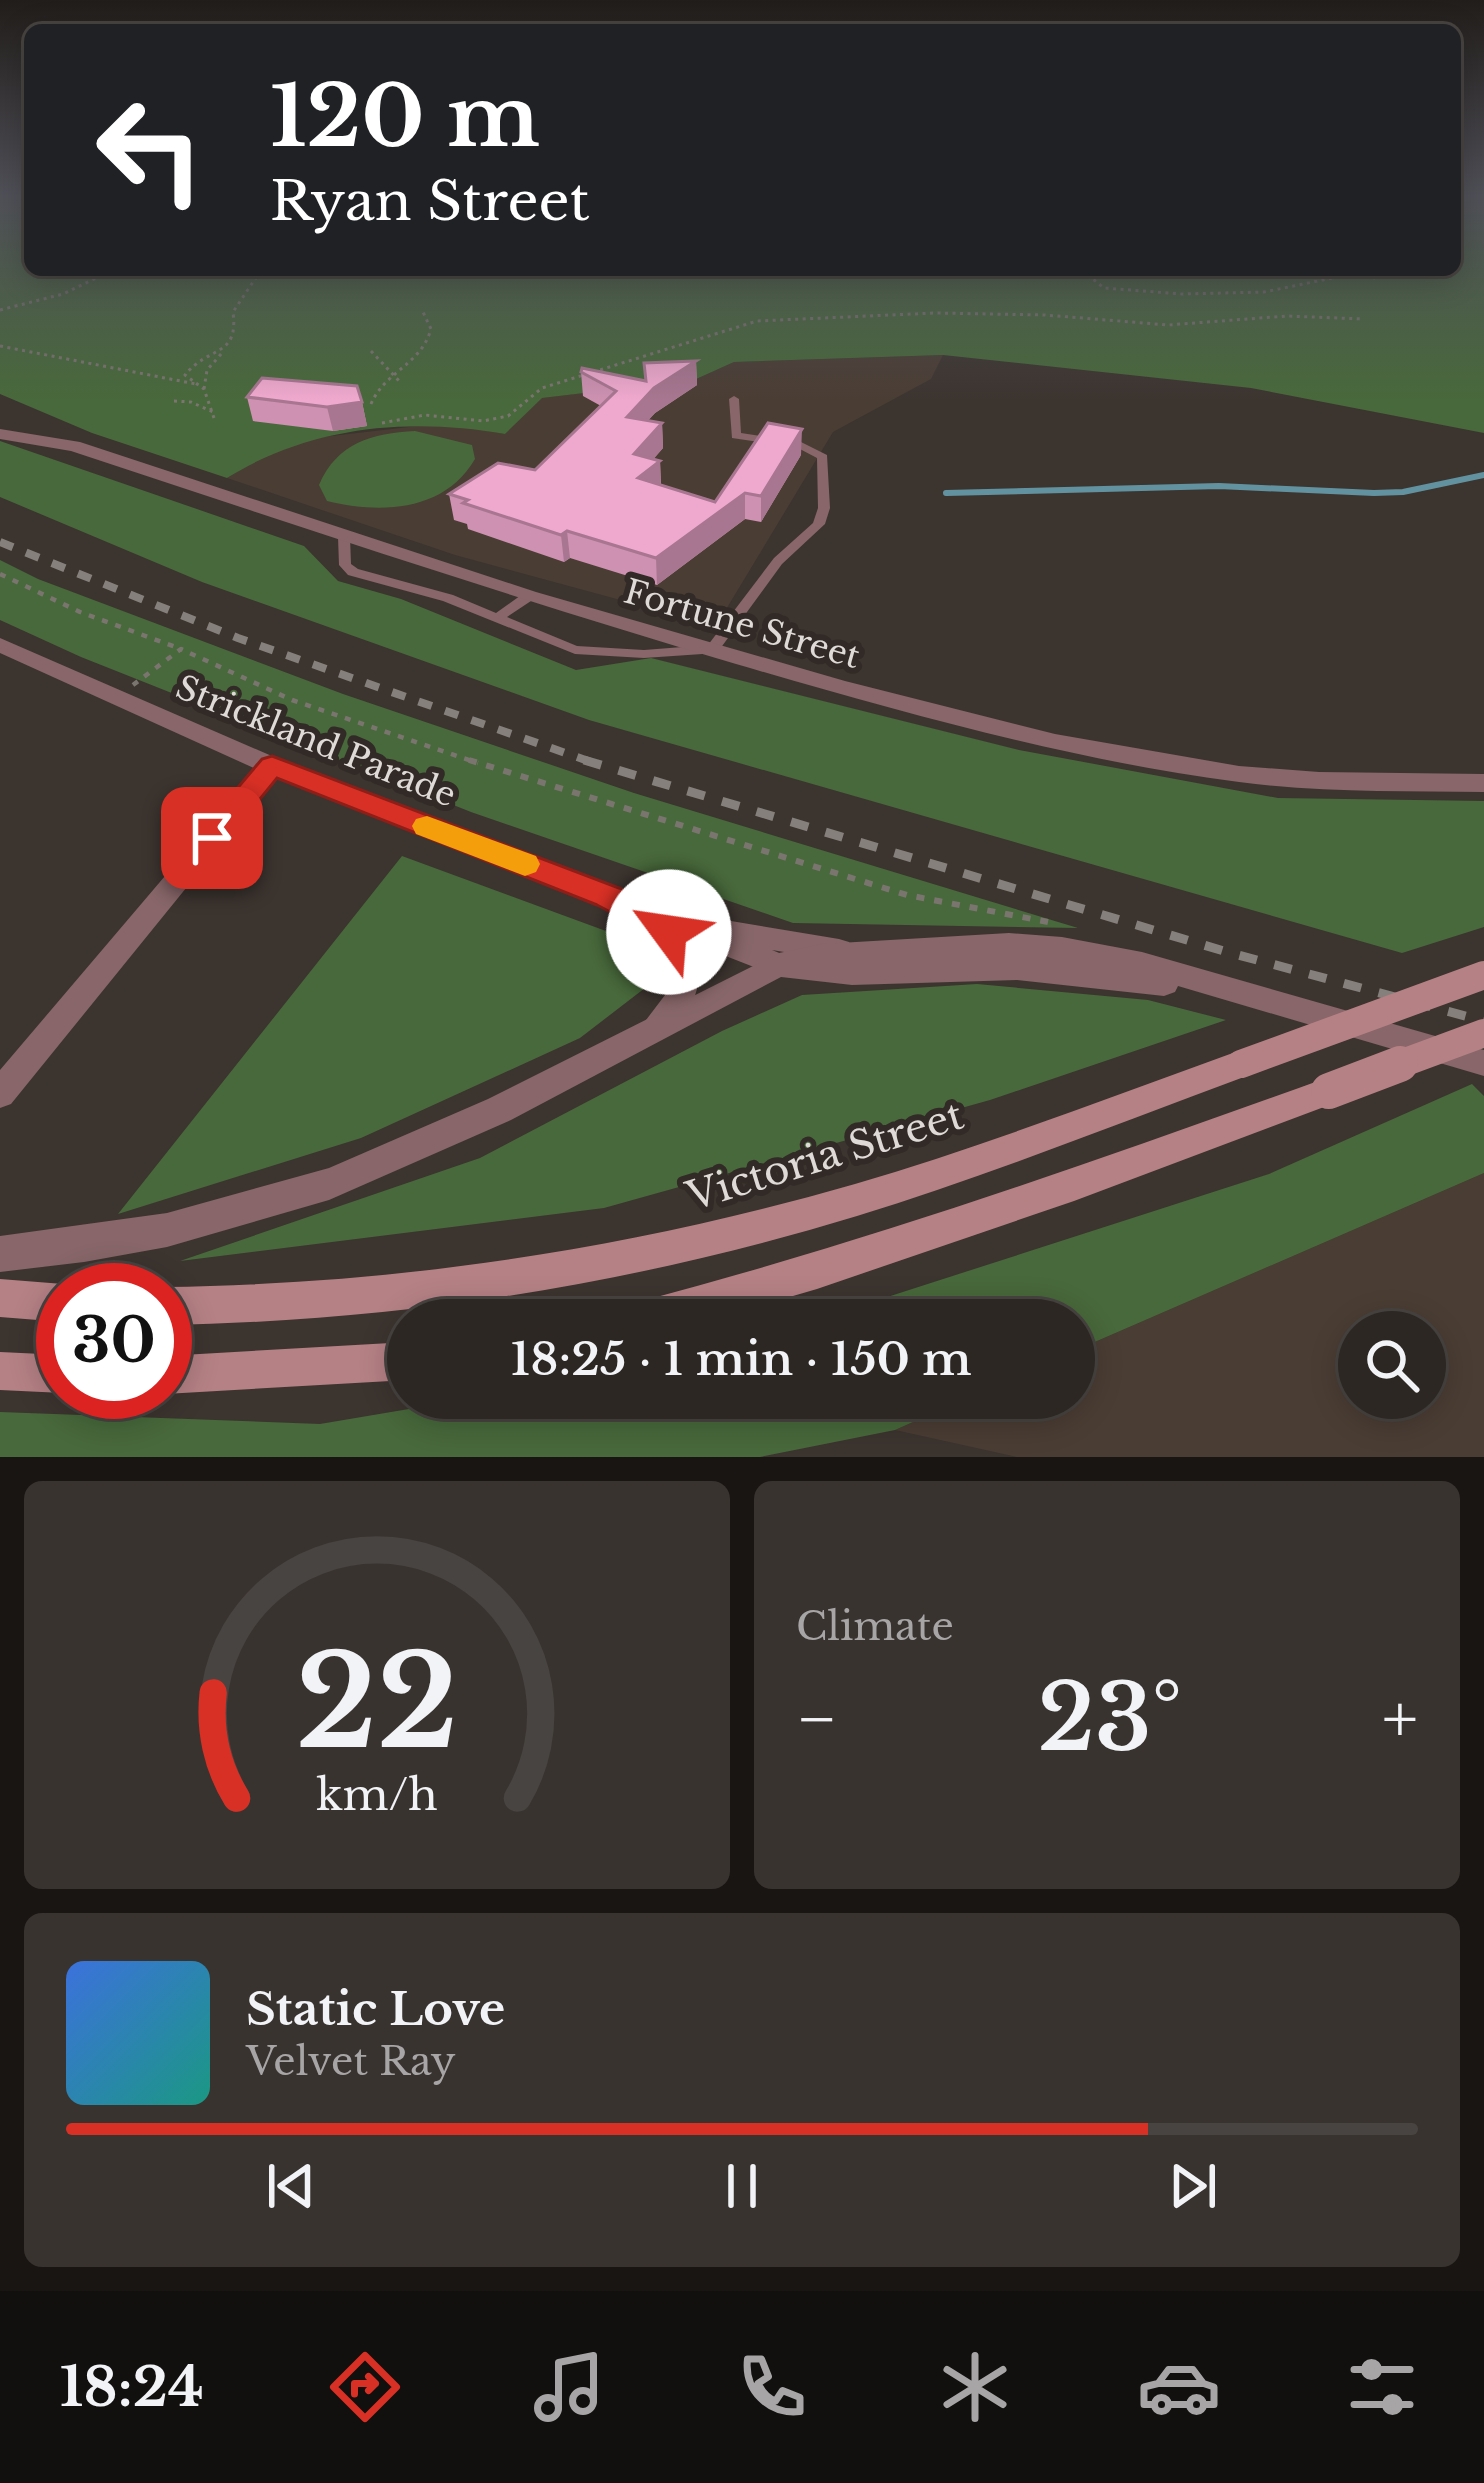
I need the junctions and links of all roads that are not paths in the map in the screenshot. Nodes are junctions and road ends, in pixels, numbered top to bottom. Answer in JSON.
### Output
{"nodes":[{"id":1,"x":734,"y":399,"type":"dead end"},
{"id":2,"x":0,"y":434,"type":"edge"},
{"id":3,"x":344,"y":537,"type":"junction"},
{"id":4,"x":529,"y":596,"type":"junction"},
{"id":5,"x":499,"y":617,"type":"junction"},
{"id":6,"x":0,"y":645,"type":"edge"},
{"id":7,"x":709,"y":650,"type":"junction"},
{"id":8,"x":272,"y":766,"type":"junction"},
{"id":9,"x":1484,"y":783,"type":"edge"},
{"id":10,"x":608,"y":897,"type":"junction"},
{"id":11,"x":638,"y":910,"type":"junction"},
{"id":12,"x":869,"y":950,"type":"junction"},
{"id":13,"x":779,"y":965,"type":"junction"},
{"id":14,"x":1484,"y":975,"type":"edge"},
{"id":15,"x":1276,"y":1005,"type":"junction"},
{"id":16,"x":1484,"y":1033,"type":"edge"},
{"id":17,"x":641,"y":1035,"type":"junction"},
{"id":18,"x":1484,"y":1063,"type":"edge"},
{"id":19,"x":0,"y":1094,"type":"edge"},
{"id":20,"x":0,"y":1254,"type":"edge"},
{"id":21,"x":0,"y":1298,"type":"edge"},
{"id":22,"x":725,"y":1299,"type":"edge"},
{"id":23,"x":36,"y":1301,"type":"edge"},
{"id":24,"x":192,"y":1305,"type":"edge"},
{"id":25,"x":387,"y":1363,"type":"edge"},
{"id":26,"x":0,"y":1371,"type":"edge"},
{"id":27,"x":36,"y":1373,"type":"edge"},
{"id":28,"x":192,"y":1374,"type":"edge"}],
"edges":[{"from":1,"to":7,"type":"lane"},
{"from":2,"to":3,"type":"street","name":"Fortune Street"},
{"from":3,"to":4,"type":"street","name":"Fortune Street"},
{"from":3,"to":5,"type":"lane"},
{"from":4,"to":5,"type":"lane"},
{"from":4,"to":7,"type":"street","name":"Fortune Street"},
{"from":5,"to":7,"type":"lane"},
{"from":6,"to":8,"type":"street","name":"Strickland Parade"},
{"from":7,"to":9,"type":"street","name":"Fortune Street"},
{"from":8,"to":10,"type":"street","name":"Strickland Parade"},
{"from":8,"to":19,"type":"street"},
{"from":10,"to":11,"type":"street","name":"Strickland Parade"},
{"from":10,"to":12,"type":"street","name":"Strickland Parade"},
{"from":11,"to":13,"type":"street","name":"Strickland Parade"},
{"from":11,"to":17,"type":"street"},
{"from":12,"to":13,"type":"street","name":"Strickland Parade"},
{"from":12,"to":15,"type":"street","name":"Strickland Parade"},
{"from":13,"to":15,"type":"street","name":"Strickland Parade"},
{"from":13,"to":17,"type":"street"},
{"from":14,"to":24,"type":"main road","name":"Victoria Street","bridge":true},
{"from":15,"to":18,"type":"street","name":"Strickland Parade"},
{"from":16,"to":22,"type":"main road","bridge":true},
{"from":17,"to":20,"type":"street"},
{"from":21,"to":23,"type":"main road"},
{"from":25,"to":28,"type":"main road"},
{"from":26,"to":27,"type":"main road"}]}
